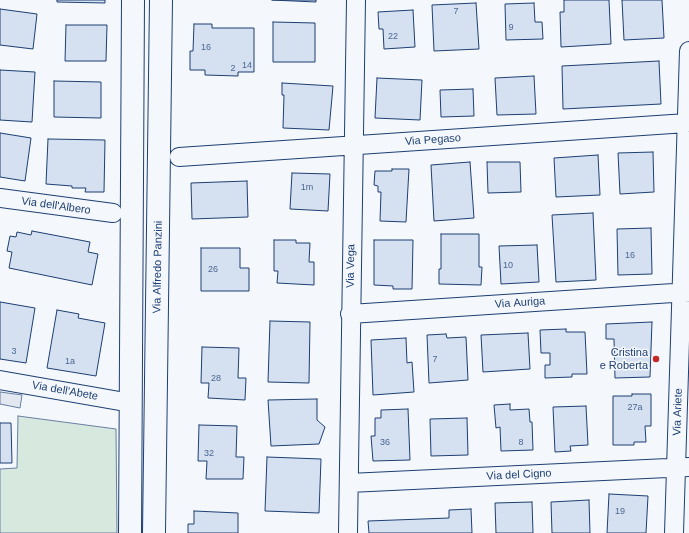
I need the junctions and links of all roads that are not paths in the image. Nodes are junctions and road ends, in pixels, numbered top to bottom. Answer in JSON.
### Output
{"nodes":[{"id":1,"x":133,"y":0,"type":"edge"},
{"id":2,"x":161,"y":0,"type":"edge"},
{"id":3,"x":356,"y":0,"type":"edge"},
{"id":4,"x":689,"y":51,"type":"edge"},
{"id":5,"x":687,"y":123,"type":"junction"},
{"id":6,"x":354,"y":146,"type":"junction"},
{"id":7,"x":179,"y":157,"type":"dead end"},
{"id":8,"x":0,"y":198,"type":"edge"},
{"id":9,"x":113,"y":213,"type":"dead end"},
{"id":10,"x":686,"y":293,"type":"edge"},
{"id":11,"x":350,"y":314,"type":"junction"},
{"id":12,"x":0,"y":380,"type":"edge"},
{"id":13,"x":131,"y":402,"type":"junction"},
{"id":14,"x":682,"y":467,"type":"edge"},
{"id":15,"x":349,"y":483,"type":"junction"},
{"id":16,"x":130,"y":533,"type":"edge"},
{"id":17,"x":154,"y":533,"type":"edge"},
{"id":18,"x":348,"y":533,"type":"edge"},
{"id":19,"x":674,"y":533,"type":"edge"}],
"edges":[{"from":1,"to":13,"type":"main road"},
{"from":2,"to":17,"type":"main road","name":"Via Alfredo Panzini"},
{"from":3,"to":6,"type":"street","name":"Via Vega"},
{"from":4,"to":5,"type":"street","name":"Via Ariete"},
{"from":5,"to":6,"type":"street","name":"Via Pegaso"},
{"from":5,"to":10,"type":"street","name":"Via Ariete"},
{"from":6,"to":7,"type":"street","name":"Via Pegaso"},
{"from":6,"to":11,"type":"street","name":"Via Vega"},
{"from":8,"to":9,"type":"street","name":"Via dell'Albero"},
{"from":10,"to":11,"type":"street","name":"Via Auriga"},
{"from":10,"to":14,"type":"street","name":"Via Ariete"},
{"from":11,"to":15,"type":"street","name":"Via Vega"},
{"from":12,"to":13,"type":"street","name":"Via dell'Abete"},
{"from":13,"to":16,"type":"main road"},
{"from":14,"to":15,"type":"street","name":"Via del Cigno"},
{"from":14,"to":19,"type":"street","name":"Via Ariete"},
{"from":15,"to":18,"type":"street","name":"Via Vega"}]}
